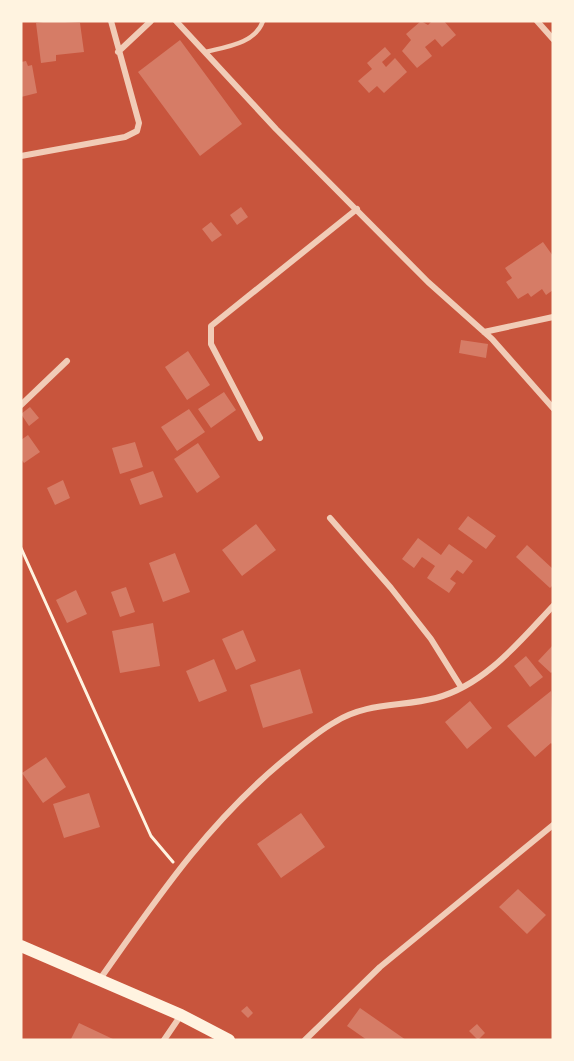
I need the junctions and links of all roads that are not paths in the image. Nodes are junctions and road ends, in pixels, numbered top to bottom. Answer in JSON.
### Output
{"nodes":[{"id":1,"x":111,"y":21,"type":"edge"},
{"id":2,"x":151,"y":21,"type":"edge"},
{"id":3,"x":176,"y":21,"type":"edge"},
{"id":4,"x":263,"y":21,"type":"edge"},
{"id":5,"x":537,"y":21,"type":"edge"},
{"id":6,"x":553,"y":39,"type":"edge"},
{"id":7,"x":118,"y":52,"type":"junction"},
{"id":8,"x":205,"y":52,"type":"junction"},
{"id":9,"x":21,"y":156,"type":"edge"},
{"id":10,"x":357,"y":209,"type":"junction"},
{"id":11,"x":553,"y":317,"type":"edge"},
{"id":12,"x":484,"y":332,"type":"junction"},
{"id":13,"x":67,"y":361,"type":"dead end"},
{"id":14,"x":21,"y":405,"type":"edge"},
{"id":15,"x":553,"y":408,"type":"edge"},
{"id":16,"x":260,"y":438,"type":"dead end"},
{"id":17,"x":330,"y":518,"type":"dead end"},
{"id":18,"x":553,"y":606,"type":"edge"},
{"id":19,"x":461,"y":687,"type":"junction"},
{"id":20,"x":553,"y":825,"type":"edge"},
{"id":21,"x":21,"y":946,"type":"edge"},
{"id":22,"x":100,"y":980,"type":"junction"},
{"id":23,"x":181,"y":1015,"type":"junction"},
{"id":24,"x":164,"y":1040,"type":"edge"},
{"id":25,"x":229,"y":1040,"type":"edge"},
{"id":26,"x":305,"y":1040,"type":"edge"}],
"edges":[{"from":1,"to":7,"type":"street"},
{"from":2,"to":7,"type":"street"},
{"from":3,"to":8,"type":"street"},
{"from":4,"to":8,"type":"lane"},
{"from":5,"to":6,"type":"street"},
{"from":7,"to":9,"type":"street"},
{"from":8,"to":10,"type":"street"},
{"from":10,"to":12,"type":"street"},
{"from":10,"to":16,"type":"street"},
{"from":11,"to":12,"type":"street"},
{"from":12,"to":15,"type":"street"},
{"from":13,"to":14,"type":"street"},
{"from":17,"to":19,"type":"street"},
{"from":18,"to":19,"type":"street"},
{"from":19,"to":22,"type":"street"},
{"from":20,"to":26,"type":"street"},
{"from":21,"to":22,"type":"main road"},
{"from":22,"to":23,"type":"main road"},
{"from":23,"to":24,"type":"street"},
{"from":23,"to":25,"type":"main road"}]}
